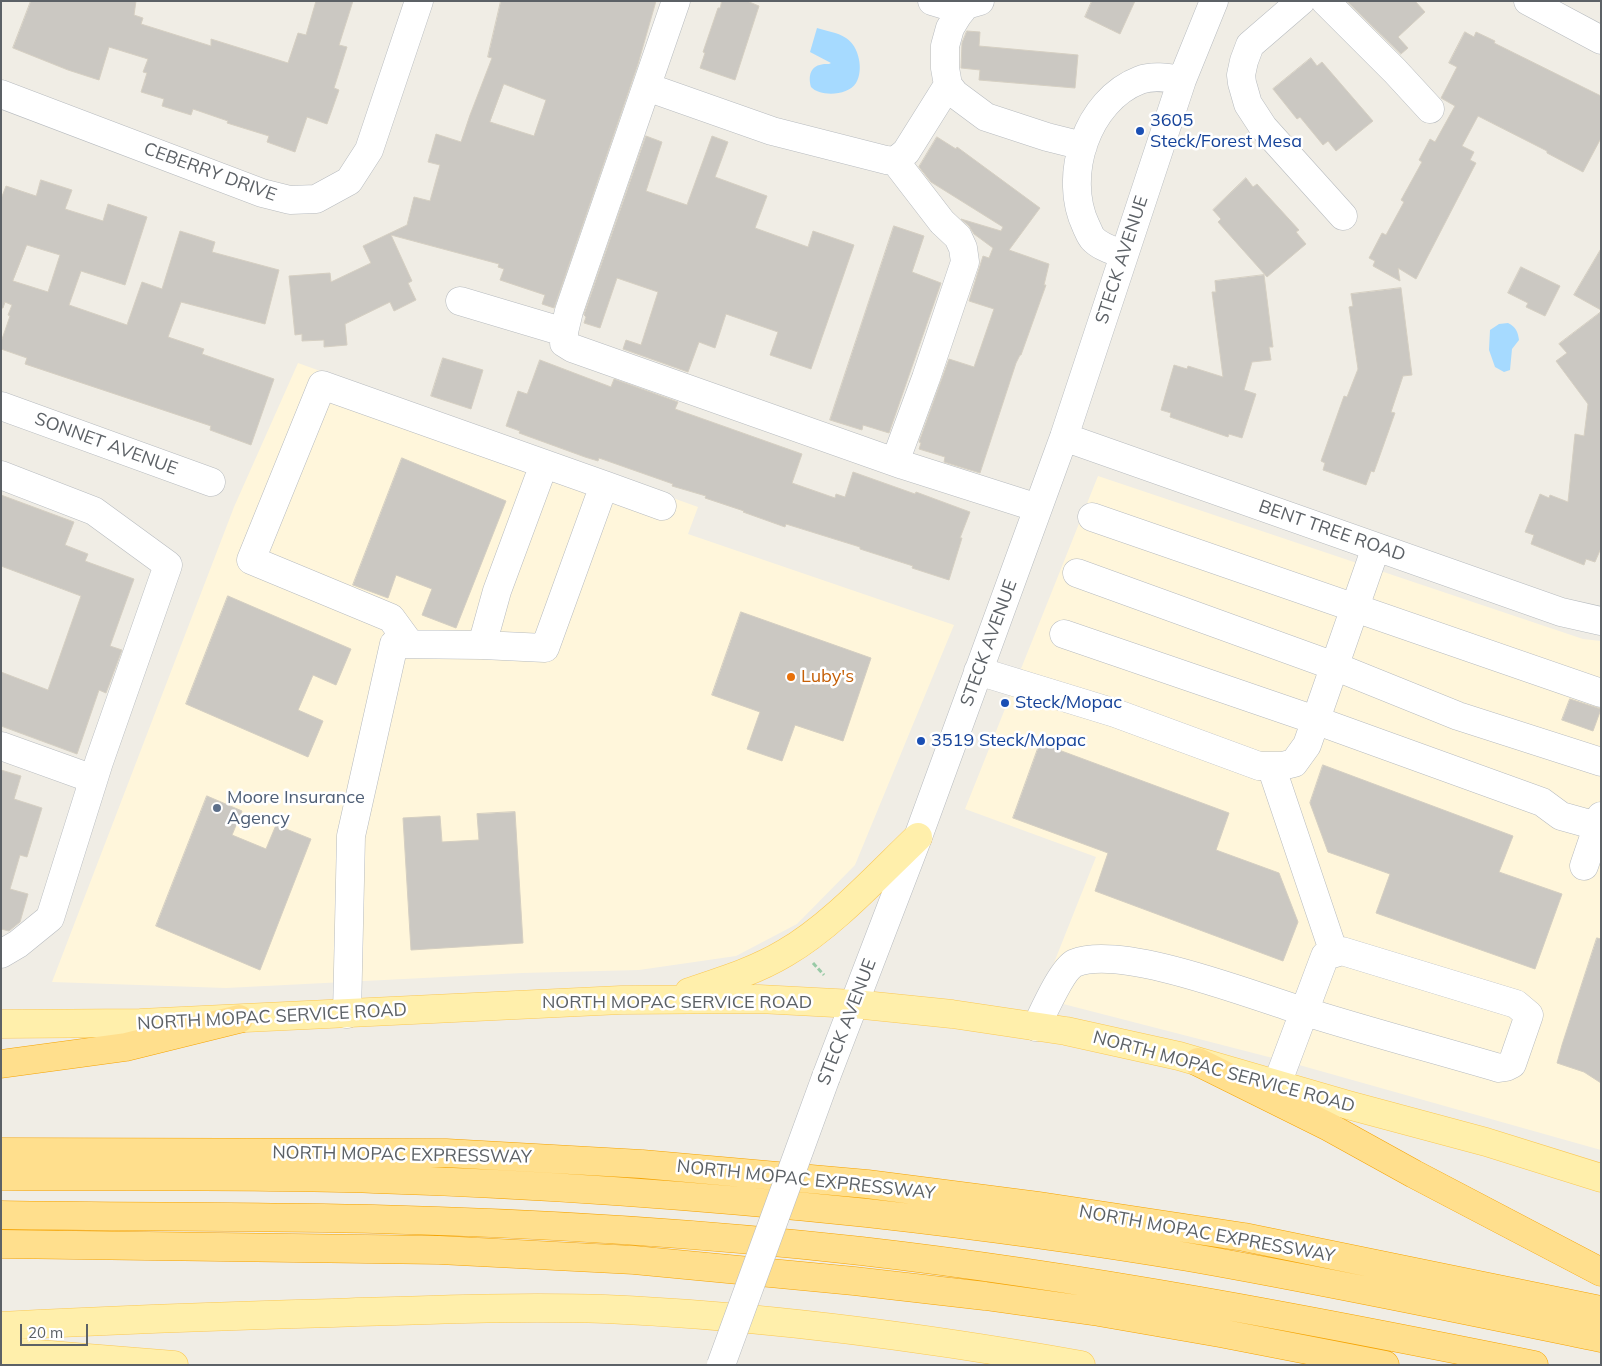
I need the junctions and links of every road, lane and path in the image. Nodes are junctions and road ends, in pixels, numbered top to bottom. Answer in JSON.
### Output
{"nodes":[{"id":1,"x":419,"y":1,"type":"edge"},
{"id":2,"x":676,"y":1,"type":"edge"},
{"id":3,"x":932,"y":1,"type":"edge"},
{"id":4,"x":1214,"y":1,"type":"edge"},
{"id":5,"x":1301,"y":1,"type":"edge"},
{"id":6,"x":1325,"y":1,"type":"edge"},
{"id":7,"x":1528,"y":1,"type":"edge"},
{"id":8,"x":971,"y":6,"type":"edge"},
{"id":9,"x":1601,"y":40,"type":"edge"},
{"id":10,"x":1182,"y":80,"type":"junction"},
{"id":11,"x":948,"y":85,"type":"junction"},
{"id":12,"x":647,"y":87,"type":"junction"},
{"id":13,"x":1,"y":94,"type":"edge"},
{"id":14,"x":1430,"y":109,"type":"dead end"},
{"id":15,"x":1083,"y":146,"type":"junction"},
{"id":16,"x":895,"y":161,"type":"junction"},
{"id":17,"x":1343,"y":216,"type":"dead end"},
{"id":18,"x":1124,"y":255,"type":"junction"},
{"id":19,"x":460,"y":301,"type":"dead end"},
{"id":20,"x":564,"y":332,"type":"junction"},
{"id":21,"x":1,"y":406,"type":"edge"},
{"id":22,"x":1064,"y":437,"type":"junction"},
{"id":23,"x":895,"y":462,"type":"junction"},
{"id":24,"x":544,"y":464,"type":"junction"},
{"id":25,"x":1,"y":475,"type":"edge"},
{"id":26,"x":211,"y":482,"type":"dead end"},
{"id":27,"x":604,"y":485,"type":"junction"},
{"id":28,"x":662,"y":506,"type":"dead end"},
{"id":29,"x":1038,"y":508,"type":"junction"},
{"id":30,"x":1092,"y":518,"type":"dead end"},
{"id":31,"x":1376,"y":547,"type":"junction"},
{"id":32,"x":1076,"y":573,"type":"dead end"},
{"id":33,"x":1354,"y":607,"type":"junction"},
{"id":34,"x":1601,"y":621,"type":"edge"},
{"id":35,"x":1064,"y":634,"type":"dead end"},
{"id":36,"x":410,"y":644,"type":"junction"},
{"id":37,"x":482,"y":645,"type":"junction"},
{"id":38,"x":1334,"y":666,"type":"junction"},
{"id":39,"x":978,"y":671,"type":"junction"},
{"id":40,"x":1601,"y":693,"type":"edge"},
{"id":41,"x":1315,"y":720,"type":"junction"},
{"id":42,"x":1,"y":746,"type":"edge"},
{"id":43,"x":1601,"y":762,"type":"edge"},
{"id":44,"x":1271,"y":766,"type":"junction"},
{"id":45,"x":93,"y":779,"type":"junction"},
{"id":46,"x":1599,"y":821,"type":"edge"},
{"id":47,"x":918,"y":837,"type":"junction"},
{"id":48,"x":1584,"y":866,"type":"dead end"},
{"id":49,"x":1334,"y":953,"type":"junction"},
{"id":50,"x":1,"y":954,"type":"edge"},
{"id":51,"x":809,"y":958,"type":"dead end"},
{"id":52,"x":824,"y":975,"type":"dead end"},
{"id":53,"x":664,"y":1000,"type":"junction"},
{"id":54,"x":854,"y":1004,"type":"junction"},
{"id":55,"x":1304,"y":1012,"type":"junction"},
{"id":56,"x":347,"y":1014,"type":"junction"},
{"id":57,"x":239,"y":1019,"type":"junction"},
{"id":58,"x":1,"y":1024,"type":"edge"},
{"id":59,"x":1036,"y":1027,"type":"junction"},
{"id":60,"x":1198,"y":1062,"type":"junction"},
{"id":61,"x":1,"y":1064,"type":"edge"},
{"id":62,"x":1277,"y":1084,"type":"junction"},
{"id":63,"x":1,"y":1152,"type":"edge"},
{"id":64,"x":1,"y":1176,"type":"edge"},
{"id":65,"x":1601,"y":1178,"type":"edge"},
{"id":66,"x":1,"y":1215,"type":"edge"},
{"id":67,"x":1,"y":1244,"type":"edge"},
{"id":68,"x":1601,"y":1272,"type":"edge"},
{"id":69,"x":1601,"y":1310,"type":"edge"},
{"id":70,"x":1,"y":1326,"type":"edge"},
{"id":71,"x":1601,"y":1338,"type":"edge"},
{"id":72,"x":1,"y":1351,"type":"edge"},
{"id":73,"x":174,"y":1365,"type":"edge"},
{"id":74,"x":721,"y":1365,"type":"edge"},
{"id":75,"x":1081,"y":1365,"type":"edge"},
{"id":76,"x":1385,"y":1365,"type":"edge"},
{"id":77,"x":1534,"y":1365,"type":"edge"}],
"edges":[{"from":1,"to":13,"type":"street","name":"CEBERRY DRIVE"},
{"from":2,"to":12,"type":"street"},
{"from":3,"to":8,"type":"street"},
{"from":4,"to":10,"type":"street","name":"STECK AVENUE"},
{"from":5,"to":17,"type":"street"},
{"from":6,"to":14,"type":"street"},
{"from":7,"to":9,"type":"street"},
{"from":8,"to":11,"type":"street"},
{"from":10,"to":15,"type":"street"},
{"from":10,"to":18,"type":"street","name":"STECK AVENUE"},
{"from":11,"to":15,"type":"street"},
{"from":11,"to":16,"type":"street"},
{"from":12,"to":16,"type":"street"},
{"from":12,"to":20,"type":"street"},
{"from":15,"to":18,"type":"street"},
{"from":16,"to":23,"type":"street"},
{"from":18,"to":22,"type":"street","name":"STECK AVENUE"},
{"from":19,"to":20,"type":"street"},
{"from":20,"to":23,"type":"street"},
{"from":21,"to":26,"type":"street","name":"SONNET AVENUE"},
{"from":22,"to":29,"type":"street","name":"STECK AVENUE"},
{"from":22,"to":31,"type":"street","name":"BENT TREE ROAD"},
{"from":23,"to":29,"type":"street"},
{"from":24,"to":27,"type":"street"},
{"from":24,"to":36,"type":"street"},
{"from":24,"to":37,"type":"street"},
{"from":25,"to":45,"type":"street"},
{"from":27,"to":28,"type":"street"},
{"from":27,"to":37,"type":"street"},
{"from":29,"to":39,"type":"street","name":"STECK AVENUE"},
{"from":30,"to":33,"type":"street"},
{"from":31,"to":33,"type":"street"},
{"from":31,"to":34,"type":"street","name":"BENT TREE ROAD"},
{"from":32,"to":38,"type":"street"},
{"from":33,"to":38,"type":"street"},
{"from":33,"to":40,"type":"street"},
{"from":35,"to":41,"type":"street"},
{"from":36,"to":37,"type":"street"},
{"from":36,"to":56,"type":"street"},
{"from":38,"to":41,"type":"street"},
{"from":38,"to":43,"type":"street"},
{"from":39,"to":44,"type":"street"},
{"from":39,"to":47,"type":"street","name":"STECK AVENUE"},
{"from":41,"to":44,"type":"street"},
{"from":41,"to":46,"type":"street"},
{"from":42,"to":45,"type":"street"},
{"from":44,"to":49,"type":"street"},
{"from":45,"to":50,"type":"street"},
{"from":46,"to":48,"type":"street"},
{"from":47,"to":53,"type":"main road"},
{"from":47,"to":54,"type":"street","name":"STECK AVENUE"},
{"from":49,"to":55,"type":"street"},
{"from":49,"to":55,"type":"street"},
{"from":51,"to":52,"type":"path"},
{"from":53,"to":54,"type":"main road","name":"NORTH MOPAC SERVICE ROAD"},
{"from":53,"to":56,"type":"main road","name":"NORTH MOPAC SERVICE ROAD"},
{"from":54,"to":59,"type":"main road","name":"NORTH MOPAC SERVICE ROAD"},
{"from":54,"to":74,"type":"street","name":"STECK AVENUE","bridge":true},
{"from":55,"to":59,"type":"street"},
{"from":55,"to":62,"type":"street"},
{"from":56,"to":57,"type":"main road","name":"NORTH MOPAC SERVICE ROAD"},
{"from":57,"to":58,"type":"main road","name":"NORTH MOPAC SERVICE ROAD"},
{"from":57,"to":61,"type":"highway"},
{"from":59,"to":60,"type":"main road","name":"NORTH MOPAC SERVICE ROAD"},
{"from":60,"to":62,"type":"main road","name":"NORTH MOPAC SERVICE ROAD"},
{"from":60,"to":68,"type":"highway"},
{"from":62,"to":65,"type":"main road","name":"NORTH MOPAC SERVICE ROAD"},
{"from":63,"to":69,"type":"highway","name":"NORTH MOPAC EXPRESSWAY"},
{"from":64,"to":71,"type":"highway"},
{"from":66,"to":77,"type":"highway"},
{"from":67,"to":76,"type":"highway"},
{"from":70,"to":75,"type":"main road"},
{"from":72,"to":73,"type":"main road"}]}
